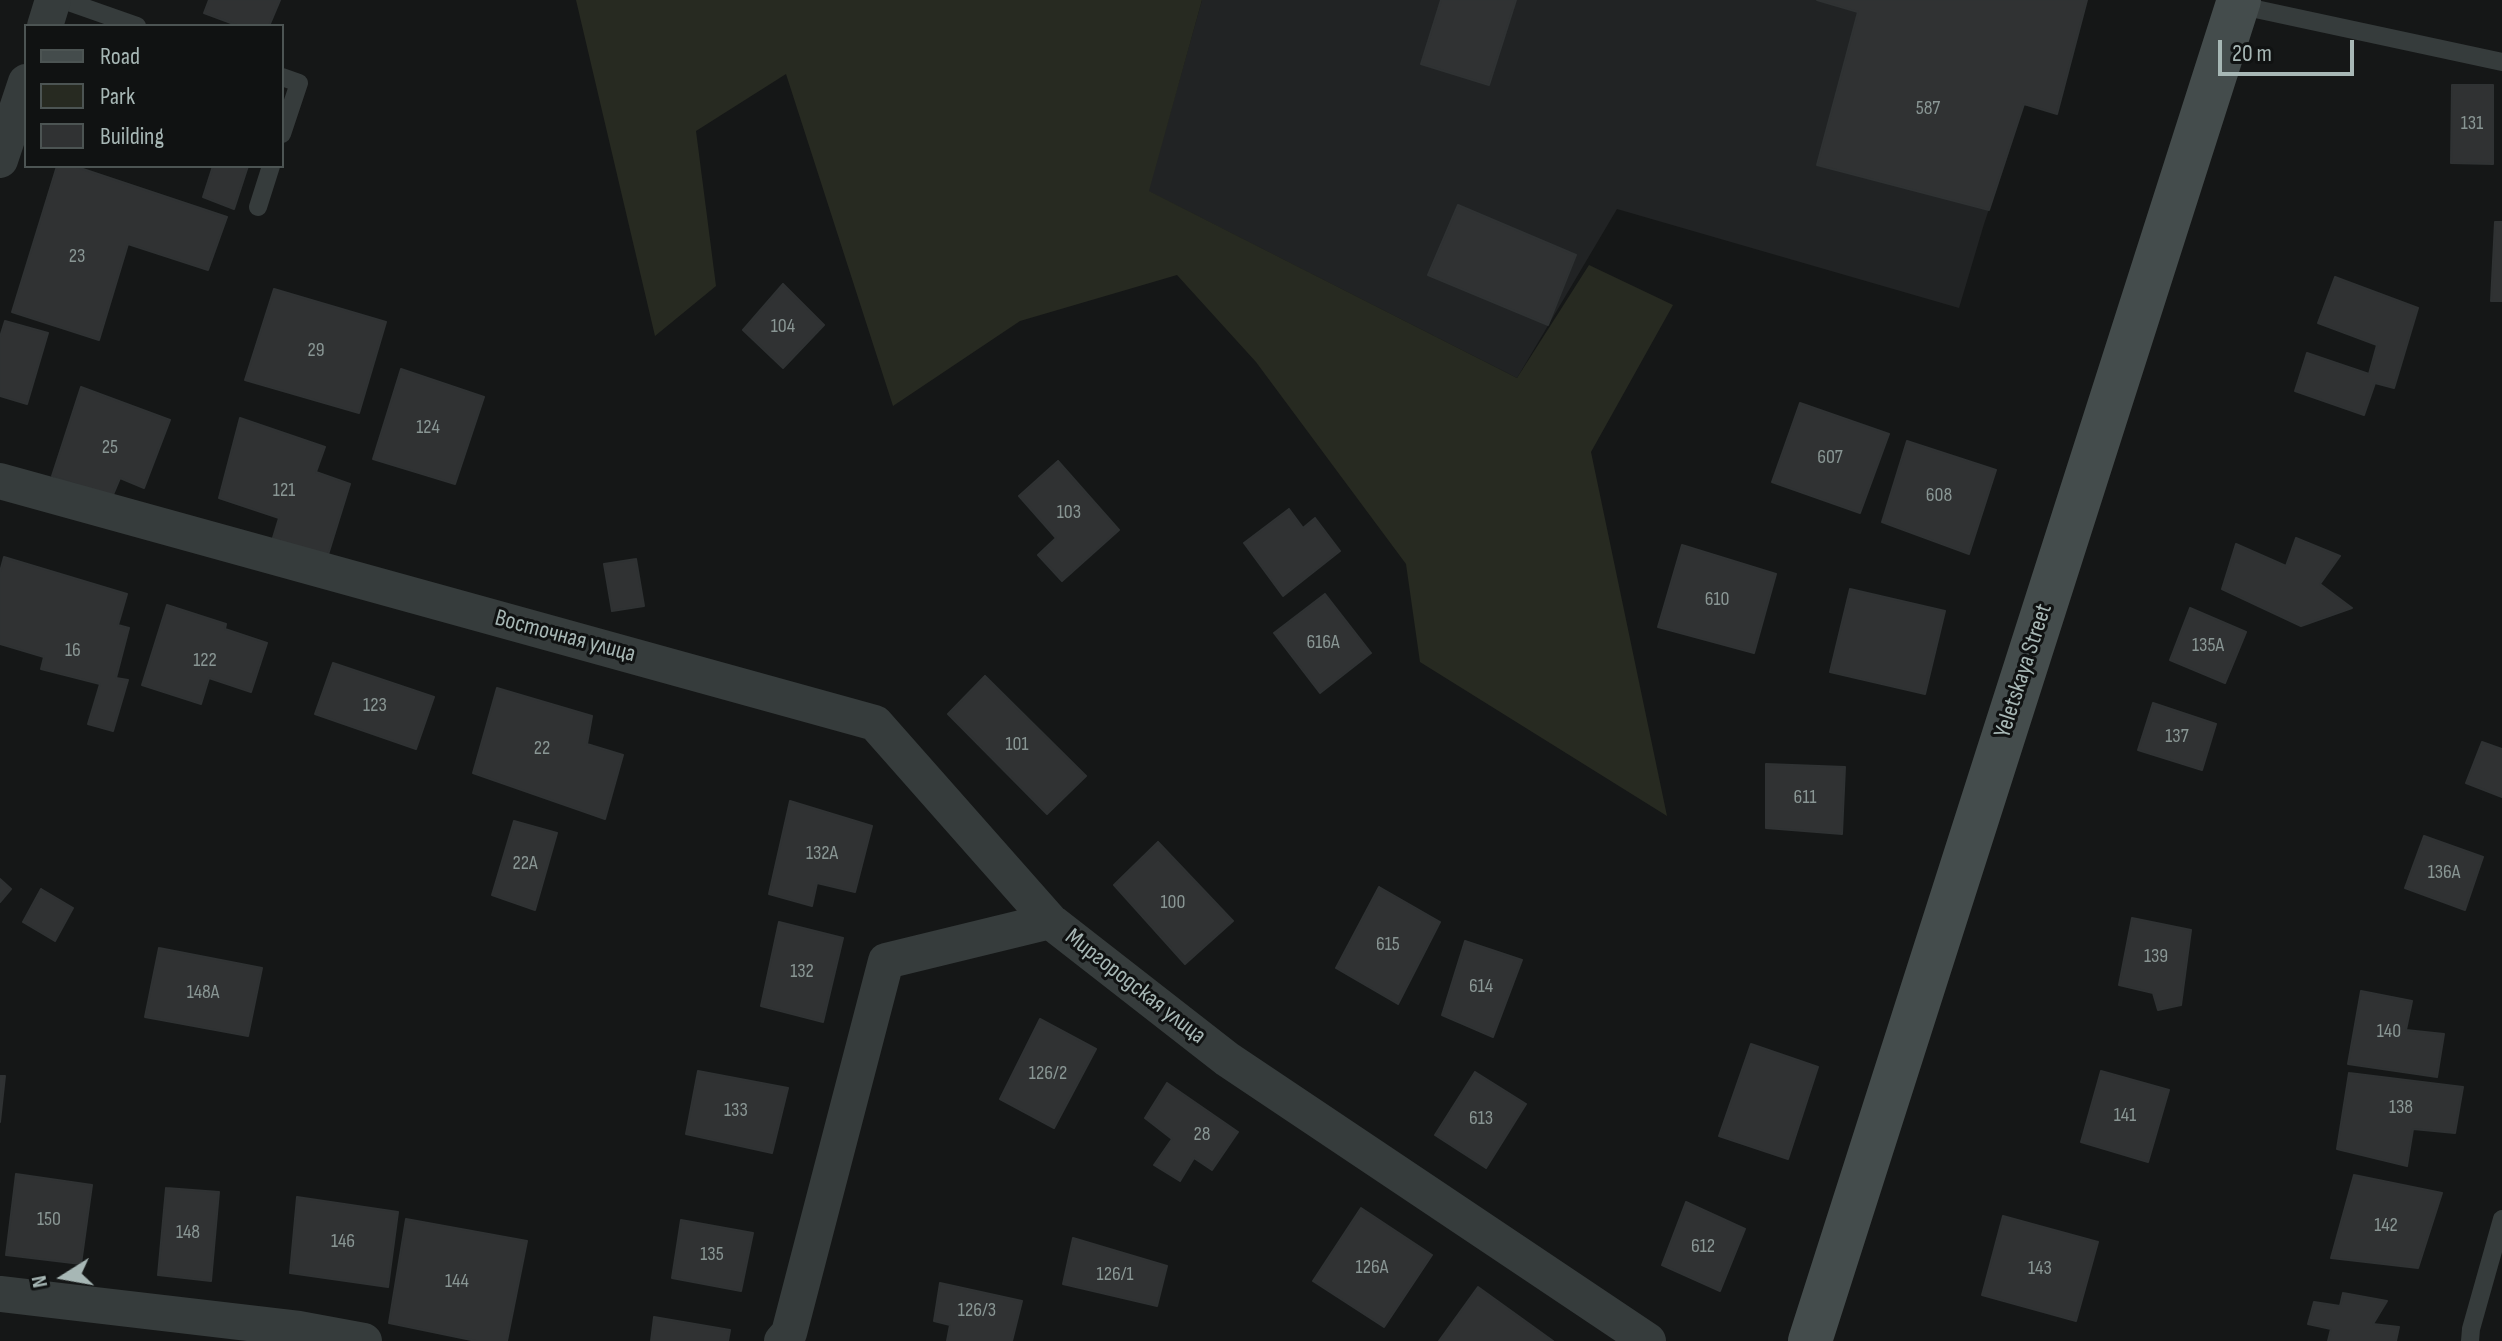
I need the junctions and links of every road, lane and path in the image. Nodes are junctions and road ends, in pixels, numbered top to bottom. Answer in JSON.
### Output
{"nodes":[{"id":1,"x":53,"y":0,"type":"edge"},
{"id":2,"x":63,"y":0,"type":"edge"},
{"id":3,"x":2238,"y":2,"type":"edge"},
{"id":4,"x":46,"y":24,"type":"edge"},
{"id":5,"x":131,"y":24,"type":"edge"},
{"id":6,"x":2502,"y":62,"type":"edge"},
{"id":7,"x":284,"y":78,"type":"edge"},
{"id":8,"x":24,"y":88,"type":"edge"},
{"id":9,"x":284,"y":128,"type":"edge"},
{"id":10,"x":0,"y":160,"type":"edge"},
{"id":11,"x":270,"y":168,"type":"edge"},
{"id":12,"x":258,"y":207,"type":"dead end"},
{"id":13,"x":0,"y":481,"type":"edge"},
{"id":14,"x":1050,"y":921,"type":"junction"},
{"id":15,"x":2502,"y":1219,"type":"edge"},
{"id":16,"x":0,"y":1294,"type":"edge"},
{"id":17,"x":364,"y":1341,"type":"edge"},
{"id":18,"x":782,"y":1341,"type":"edge"},
{"id":19,"x":1648,"y":1341,"type":"edge"},
{"id":20,"x":1810,"y":1341,"type":"edge"},
{"id":21,"x":2470,"y":1341,"type":"edge"}],
"edges":[{"from":1,"to":4,"type":"street"},
{"from":2,"to":5,"type":"lane"},
{"from":3,"to":6,"type":"lane"},
{"from":3,"to":20,"type":"main road","name":"Yeletskaya Street"},
{"from":7,"to":9,"type":"lane"},
{"from":8,"to":10,"type":"street"},
{"from":11,"to":12,"type":"lane"},
{"from":13,"to":14,"type":"street","name":"Восточная улица"},
{"from":14,"to":18,"type":"street","name":"Миргородская улица"},
{"from":14,"to":19,"type":"street","name":"Миргородская улица"},
{"from":15,"to":21,"type":"lane"},
{"from":16,"to":17,"type":"street"}]}
